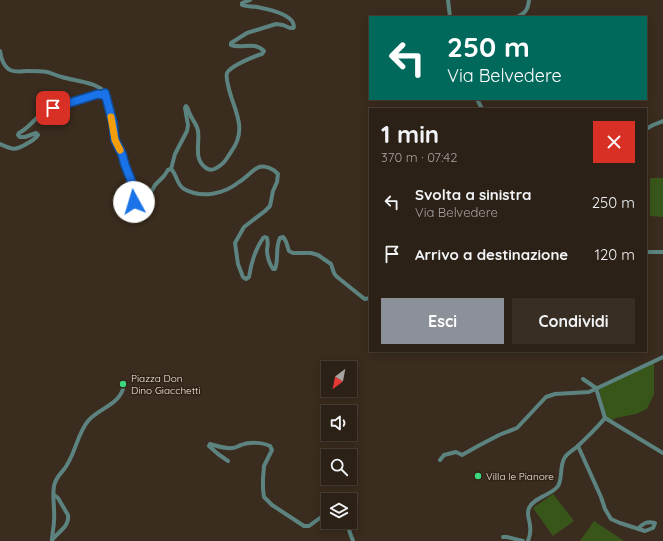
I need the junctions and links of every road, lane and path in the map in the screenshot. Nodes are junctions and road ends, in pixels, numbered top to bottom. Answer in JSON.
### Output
{"nodes":[{"id":1,"x":250,"y":0,"type":"edge"},
{"id":2,"x":448,"y":0,"type":"edge"},
{"id":3,"x":529,"y":0,"type":"edge"},
{"id":4,"x":450,"y":16,"type":"edge"},
{"id":5,"x":519,"y":16,"type":"edge"},
{"id":6,"x":0,"y":51,"type":"edge"},
{"id":7,"x":105,"y":93,"type":"junction"},
{"id":8,"x":663,"y":121,"type":"edge"},
{"id":9,"x":647,"y":128,"type":"edge"},
{"id":10,"x":0,"y":144,"type":"edge"},
{"id":11,"x":171,"y":169,"type":"junction"},
{"id":12,"x":647,"y":252,"type":"edge"},
{"id":13,"x":663,"y":252,"type":"edge"},
{"id":14,"x":369,"y":298,"type":"edge"},
{"id":15,"x":663,"y":357,"type":"edge"},
{"id":16,"x":583,"y":379,"type":"dead end"},
{"id":17,"x":123,"y":388,"type":"dead end"},
{"id":18,"x":596,"y":388,"type":"junction"},
{"id":19,"x":605,"y":418,"type":"junction"},
{"id":20,"x":578,"y":446,"type":"junction"},
{"id":21,"x":663,"y":453,"type":"edge"},
{"id":22,"x":440,"y":460,"type":"dead end"},
{"id":23,"x":228,"y":461,"type":"dead end"},
{"id":24,"x":54,"y":495,"type":"junction"},
{"id":25,"x":321,"y":517,"type":"edge"},
{"id":26,"x":349,"y":529,"type":"edge"},
{"id":27,"x":638,"y":529,"type":"dead end"},
{"id":28,"x":503,"y":537,"type":"dead end"},
{"id":29,"x":52,"y":541,"type":"edge"},
{"id":30,"x":353,"y":541,"type":"edge"},
{"id":31,"x":522,"y":541,"type":"edge"},
{"id":32,"x":528,"y":541,"type":"edge"}],
"edges":[{"from":1,"to":11,"type":"street"},
{"from":2,"to":4,"type":"street"},
{"from":3,"to":5,"type":"street"},
{"from":6,"to":7,"type":"street"},
{"from":7,"to":10,"type":"street"},
{"from":7,"to":11,"type":"street"},
{"from":8,"to":9,"type":"street"},
{"from":11,"to":14,"type":"street"},
{"from":12,"to":13,"type":"street"},
{"from":15,"to":18,"type":"street"},
{"from":16,"to":18,"type":"street"},
{"from":17,"to":24,"type":"street"},
{"from":18,"to":19,"type":"street"},
{"from":18,"to":22,"type":"street"},
{"from":19,"to":20,"type":"street"},
{"from":19,"to":21,"type":"street"},
{"from":20,"to":27,"type":"street"},
{"from":20,"to":32,"type":"street"},
{"from":23,"to":25,"type":"street"},
{"from":24,"to":29,"type":"street"},
{"from":24,"to":29,"type":"street"},
{"from":26,"to":30,"type":"street"},
{"from":28,"to":31,"type":"street"}]}
